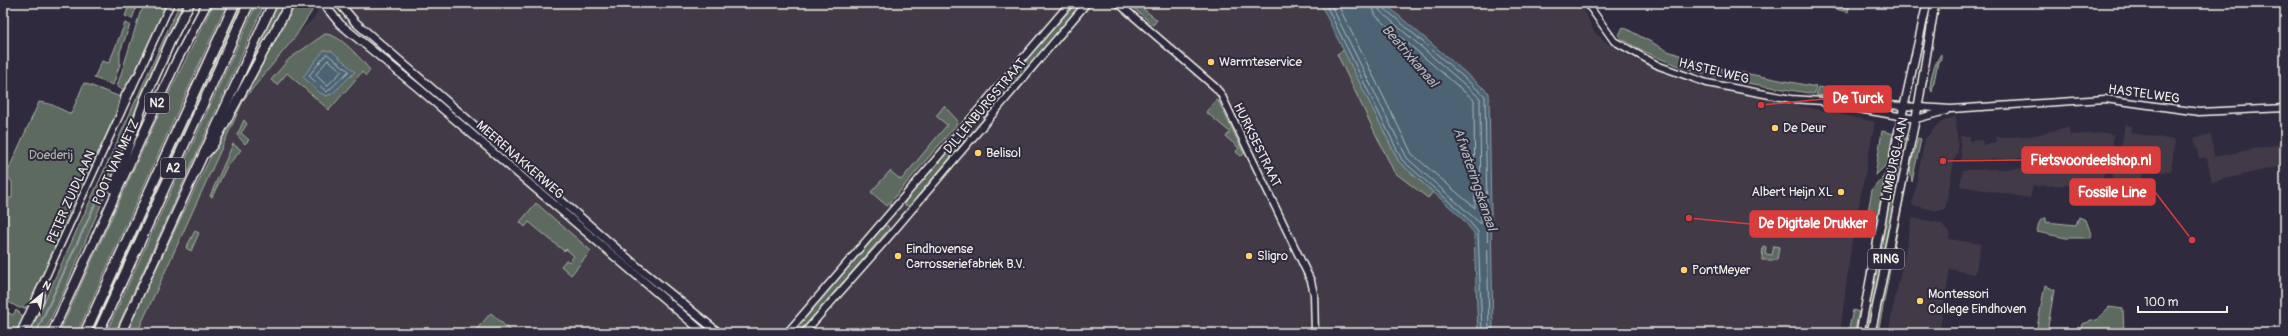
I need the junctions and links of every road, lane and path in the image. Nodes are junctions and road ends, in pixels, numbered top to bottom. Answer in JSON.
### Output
{"nodes":[{"id":1,"x":171,"y":3,"type":"edge"},
{"id":2,"x":190,"y":3,"type":"edge"},
{"id":3,"x":207,"y":3,"type":"edge"},
{"id":4,"x":235,"y":3,"type":"edge"},
{"id":5,"x":249,"y":3,"type":"edge"},
{"id":6,"x":272,"y":3,"type":"edge"},
{"id":7,"x":290,"y":3,"type":"edge"},
{"id":8,"x":323,"y":3,"type":"edge"},
{"id":9,"x":339,"y":3,"type":"edge"},
{"id":10,"x":1070,"y":3,"type":"edge"},
{"id":11,"x":1087,"y":3,"type":"edge"},
{"id":12,"x":1118,"y":3,"type":"edge"},
{"id":13,"x":1587,"y":3,"type":"edge"},
{"id":14,"x":1927,"y":3,"type":"edge"},
{"id":15,"x":1935,"y":3,"type":"edge"},
{"id":16,"x":1814,"y":101,"type":"junction"},
{"id":17,"x":1904,"y":105,"type":"junction"},
{"id":18,"x":1918,"y":107,"type":"junction"},
{"id":19,"x":2285,"y":108,"type":"edge"},
{"id":20,"x":1952,"y":110,"type":"junction"},
{"id":21,"x":1902,"y":117,"type":"junction"},
{"id":22,"x":1916,"y":119,"type":"junction"},
{"id":23,"x":202,"y":158,"type":"junction"},
{"id":24,"x":110,"y":203,"type":"junction"},
{"id":25,"x":890,"y":216,"type":"junction"},
{"id":26,"x":899,"y":224,"type":"junction"},
{"id":27,"x":42,"y":288,"type":"junction"},
{"id":28,"x":20,"y":333,"type":"edge"},
{"id":29,"x":24,"y":333,"type":"edge"},
{"id":30,"x":52,"y":333,"type":"edge"},
{"id":31,"x":85,"y":333,"type":"edge"},
{"id":32,"x":98,"y":333,"type":"edge"},
{"id":33,"x":121,"y":333,"type":"edge"},
{"id":34,"x":704,"y":333,"type":"edge"},
{"id":35,"x":719,"y":333,"type":"edge"},
{"id":36,"x":787,"y":333,"type":"edge"},
{"id":37,"x":804,"y":333,"type":"edge"},
{"id":38,"x":1315,"y":333,"type":"edge"},
{"id":39,"x":1860,"y":333,"type":"edge"},
{"id":40,"x":1871,"y":333,"type":"edge"}],
"edges":[{"from":1,"to":27,"type":"street","name":"PETER ZUIDLAAN"},
{"from":2,"to":24,"type":"highway","number":"N2"},
{"from":3,"to":24,"type":"highway","name":"POOT VAN METZ","number":"N2"},
{"from":4,"to":31,"type":"highway","number":"A2"},
{"from":5,"to":32,"type":"highway","number":"A2"},
{"from":6,"to":23,"type":"highway"},
{"from":7,"to":23,"type":"highway"},
{"from":8,"to":34,"type":"main road","name":"MEERENAKKERWEG"},
{"from":9,"to":35,"type":"main road","name":"MEERENAKKERWEG"},
{"from":10,"to":25,"type":"street","name":"DILLENBURGSTRAAT"},
{"from":11,"to":26,"type":"street","name":"DILLENBURGSTRAAT"},
{"from":12,"to":38,"type":"street","name":"HURKSESTRAAT"},
{"from":13,"to":16,"type":"street","name":"HASTELWEG"},
{"from":14,"to":17,"type":"main road","number":"RING"},
{"from":15,"to":18,"type":"main road","number":"RING"},
{"from":16,"to":17,"type":"street","name":"HASTELWEG"},
{"from":16,"to":21,"type":"street","name":"HASTELWEG"},
{"from":17,"to":18,"type":"street","name":"HASTELWEG"},
{"from":17,"to":21,"type":"main road","name":"LIMBURGLAAN","number":"RING"},
{"from":18,"to":20,"type":"street","name":"HASTELWEG"},
{"from":18,"to":22,"type":"main road","name":"LIMBURGLAAN","number":"RING"},
{"from":19,"to":20,"type":"street","name":"HASTELWEG"},
{"from":20,"to":22,"type":"street","name":"HASTELWEG"},
{"from":21,"to":22,"type":"street","name":"HASTELWEG"},
{"from":21,"to":39,"type":"main road","name":"LIMBURGLAAN","number":"RING"},
{"from":22,"to":40,"type":"main road","name":"LIMBURGLAAN","number":"RING"},
{"from":23,"to":33,"type":"highway"},
{"from":24,"to":30,"type":"highway","name":"POOT VAN METZ","number":"N2"},
{"from":25,"to":26,"type":"street"},
{"from":25,"to":36,"type":"street","name":"DILLENBURGSTRAAT"},
{"from":26,"to":37,"type":"street","name":"DILLENBURGSTRAAT"},
{"from":27,"to":28,"type":"street","name":"PETER ZUIDLAAN"},
{"from":27,"to":29,"type":"street","name":"PETER ZUIDLAAN"}]}
